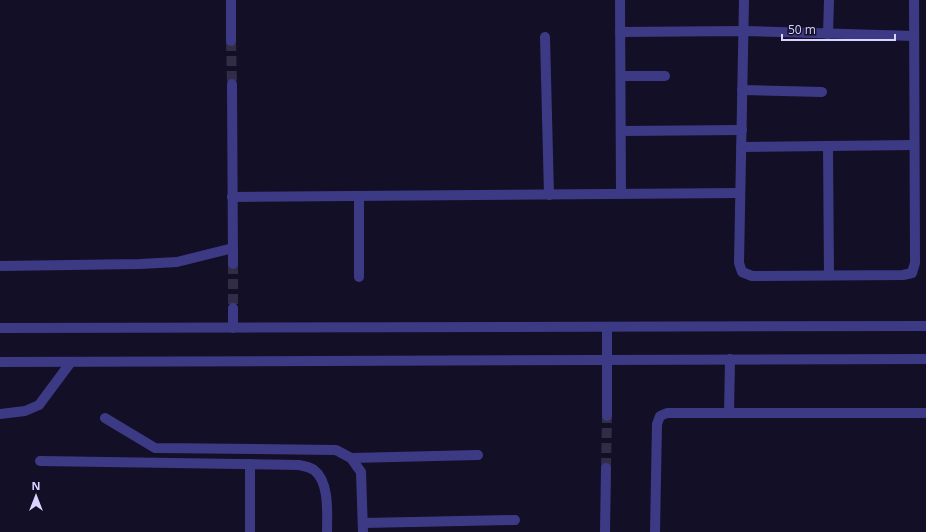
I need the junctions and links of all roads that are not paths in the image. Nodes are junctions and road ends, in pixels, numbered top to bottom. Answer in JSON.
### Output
{"nodes":[{"id":1,"x":231,"y":0,"type":"edge"},
{"id":2,"x":620,"y":0,"type":"edge"},
{"id":3,"x":744,"y":0,"type":"edge"},
{"id":4,"x":830,"y":0,"type":"edge"},
{"id":5,"x":914,"y":0,"type":"edge"},
{"id":6,"x":744,"y":31,"type":"junction"},
{"id":7,"x":620,"y":32,"type":"junction"},
{"id":8,"x":828,"y":34,"type":"junction"},
{"id":9,"x":914,"y":36,"type":"junction"},
{"id":10,"x":545,"y":37,"type":"dead end"},
{"id":11,"x":231,"y":41,"type":"tunnel mouth"},
{"id":12,"x":621,"y":76,"type":"junction"},
{"id":13,"x":666,"y":76,"type":"dead end"},
{"id":14,"x":232,"y":84,"type":"tunnel mouth"},
{"id":15,"x":742,"y":90,"type":"junction"},
{"id":16,"x":822,"y":92,"type":"dead end"},
{"id":17,"x":742,"y":130,"type":"junction"},
{"id":18,"x":621,"y":131,"type":"junction"},
{"id":19,"x":914,"y":145,"type":"junction"},
{"id":20,"x":828,"y":146,"type":"junction"},
{"id":21,"x":741,"y":147,"type":"junction"},
{"id":22,"x":740,"y":193,"type":"junction"},
{"id":23,"x":549,"y":194,"type":"junction"},
{"id":24,"x":622,"y":194,"type":"junction"},
{"id":25,"x":359,"y":196,"type":"junction"},
{"id":26,"x":232,"y":197,"type":"junction"},
{"id":27,"x":232,"y":248,"type":"junction"},
{"id":28,"x":233,"y":264,"type":"tunnel mouth"},
{"id":29,"x":0,"y":266,"type":"edge"},
{"id":30,"x":829,"y":275,"type":"junction"},
{"id":31,"x":359,"y":277,"type":"dead end"},
{"id":32,"x":233,"y":308,"type":"tunnel mouth"},
{"id":33,"x":926,"y":326,"type":"edge"},
{"id":34,"x":607,"y":327,"type":"junction"},
{"id":35,"x":0,"y":328,"type":"edge"},
{"id":36,"x":233,"y":328,"type":"junction"},
{"id":37,"x":926,"y":358,"type":"edge"},
{"id":38,"x":607,"y":359,"type":"junction"},
{"id":39,"x":730,"y":359,"type":"junction"},
{"id":40,"x":0,"y":362,"type":"edge"},
{"id":41,"x":71,"y":362,"type":"junction"},
{"id":42,"x":729,"y":413,"type":"junction"},
{"id":43,"x":926,"y":413,"type":"edge"},
{"id":44,"x":0,"y":414,"type":"edge"},
{"id":45,"x":607,"y":416,"type":"tunnel mouth"},
{"id":46,"x":105,"y":418,"type":"dead end"},
{"id":47,"x":478,"y":455,"type":"dead end"},
{"id":48,"x":351,"y":458,"type":"junction"},
{"id":49,"x":40,"y":461,"type":"dead end"},
{"id":50,"x":250,"y":464,"type":"junction"},
{"id":51,"x":606,"y":468,"type":"tunnel mouth"},
{"id":52,"x":515,"y":520,"type":"dead end"},
{"id":53,"x":363,"y":528,"type":"edge"},
{"id":54,"x":250,"y":532,"type":"edge"},
{"id":55,"x":327,"y":532,"type":"edge"},
{"id":56,"x":605,"y":532,"type":"edge"},
{"id":57,"x":655,"y":532,"type":"edge"}],
"edges":[{"from":1,"to":11,"type":"street"},
{"from":2,"to":7,"type":"street"},
{"from":3,"to":6,"type":"street"},
{"from":4,"to":8,"type":"street"},
{"from":5,"to":9,"type":"street"},
{"from":6,"to":7,"type":"street"},
{"from":6,"to":8,"type":"street"},
{"from":6,"to":15,"type":"street"},
{"from":7,"to":12,"type":"street"},
{"from":8,"to":9,"type":"street"},
{"from":9,"to":19,"type":"street"},
{"from":10,"to":23,"type":"street"},
{"from":12,"to":13,"type":"street"},
{"from":12,"to":18,"type":"street"},
{"from":14,"to":26,"type":"street"},
{"from":15,"to":16,"type":"street"},
{"from":15,"to":17,"type":"street"},
{"from":17,"to":18,"type":"street"},
{"from":17,"to":21,"type":"street"},
{"from":18,"to":24,"type":"street"},
{"from":19,"to":20,"type":"street"},
{"from":19,"to":30,"type":"street"},
{"from":20,"to":21,"type":"street"},
{"from":20,"to":30,"type":"street"},
{"from":21,"to":22,"type":"street"},
{"from":22,"to":24,"type":"street"},
{"from":22,"to":30,"type":"street"},
{"from":23,"to":24,"type":"street"},
{"from":23,"to":25,"type":"street"},
{"from":25,"to":26,"type":"street"},
{"from":25,"to":31,"type":"street"},
{"from":26,"to":27,"type":"street"},
{"from":27,"to":28,"type":"street"},
{"from":27,"to":29,"type":"street"},
{"from":32,"to":36,"type":"street"},
{"from":33,"to":34,"type":"street"},
{"from":34,"to":36,"type":"street"},
{"from":34,"to":38,"type":"street"},
{"from":35,"to":36,"type":"street"},
{"from":37,"to":39,"type":"street"},
{"from":38,"to":39,"type":"street"},
{"from":38,"to":41,"type":"street"},
{"from":38,"to":45,"type":"street"},
{"from":39,"to":42,"type":"street"},
{"from":40,"to":41,"type":"street"},
{"from":41,"to":44,"type":"street"},
{"from":42,"to":43,"type":"street"},
{"from":42,"to":57,"type":"street"},
{"from":46,"to":48,"type":"street"},
{"from":47,"to":48,"type":"street"},
{"from":48,"to":53,"type":"street"},
{"from":49,"to":50,"type":"street"},
{"from":50,"to":54,"type":"street"},
{"from":50,"to":55,"type":"street"},
{"from":51,"to":56,"type":"street"},
{"from":52,"to":53,"type":"street"}]}
